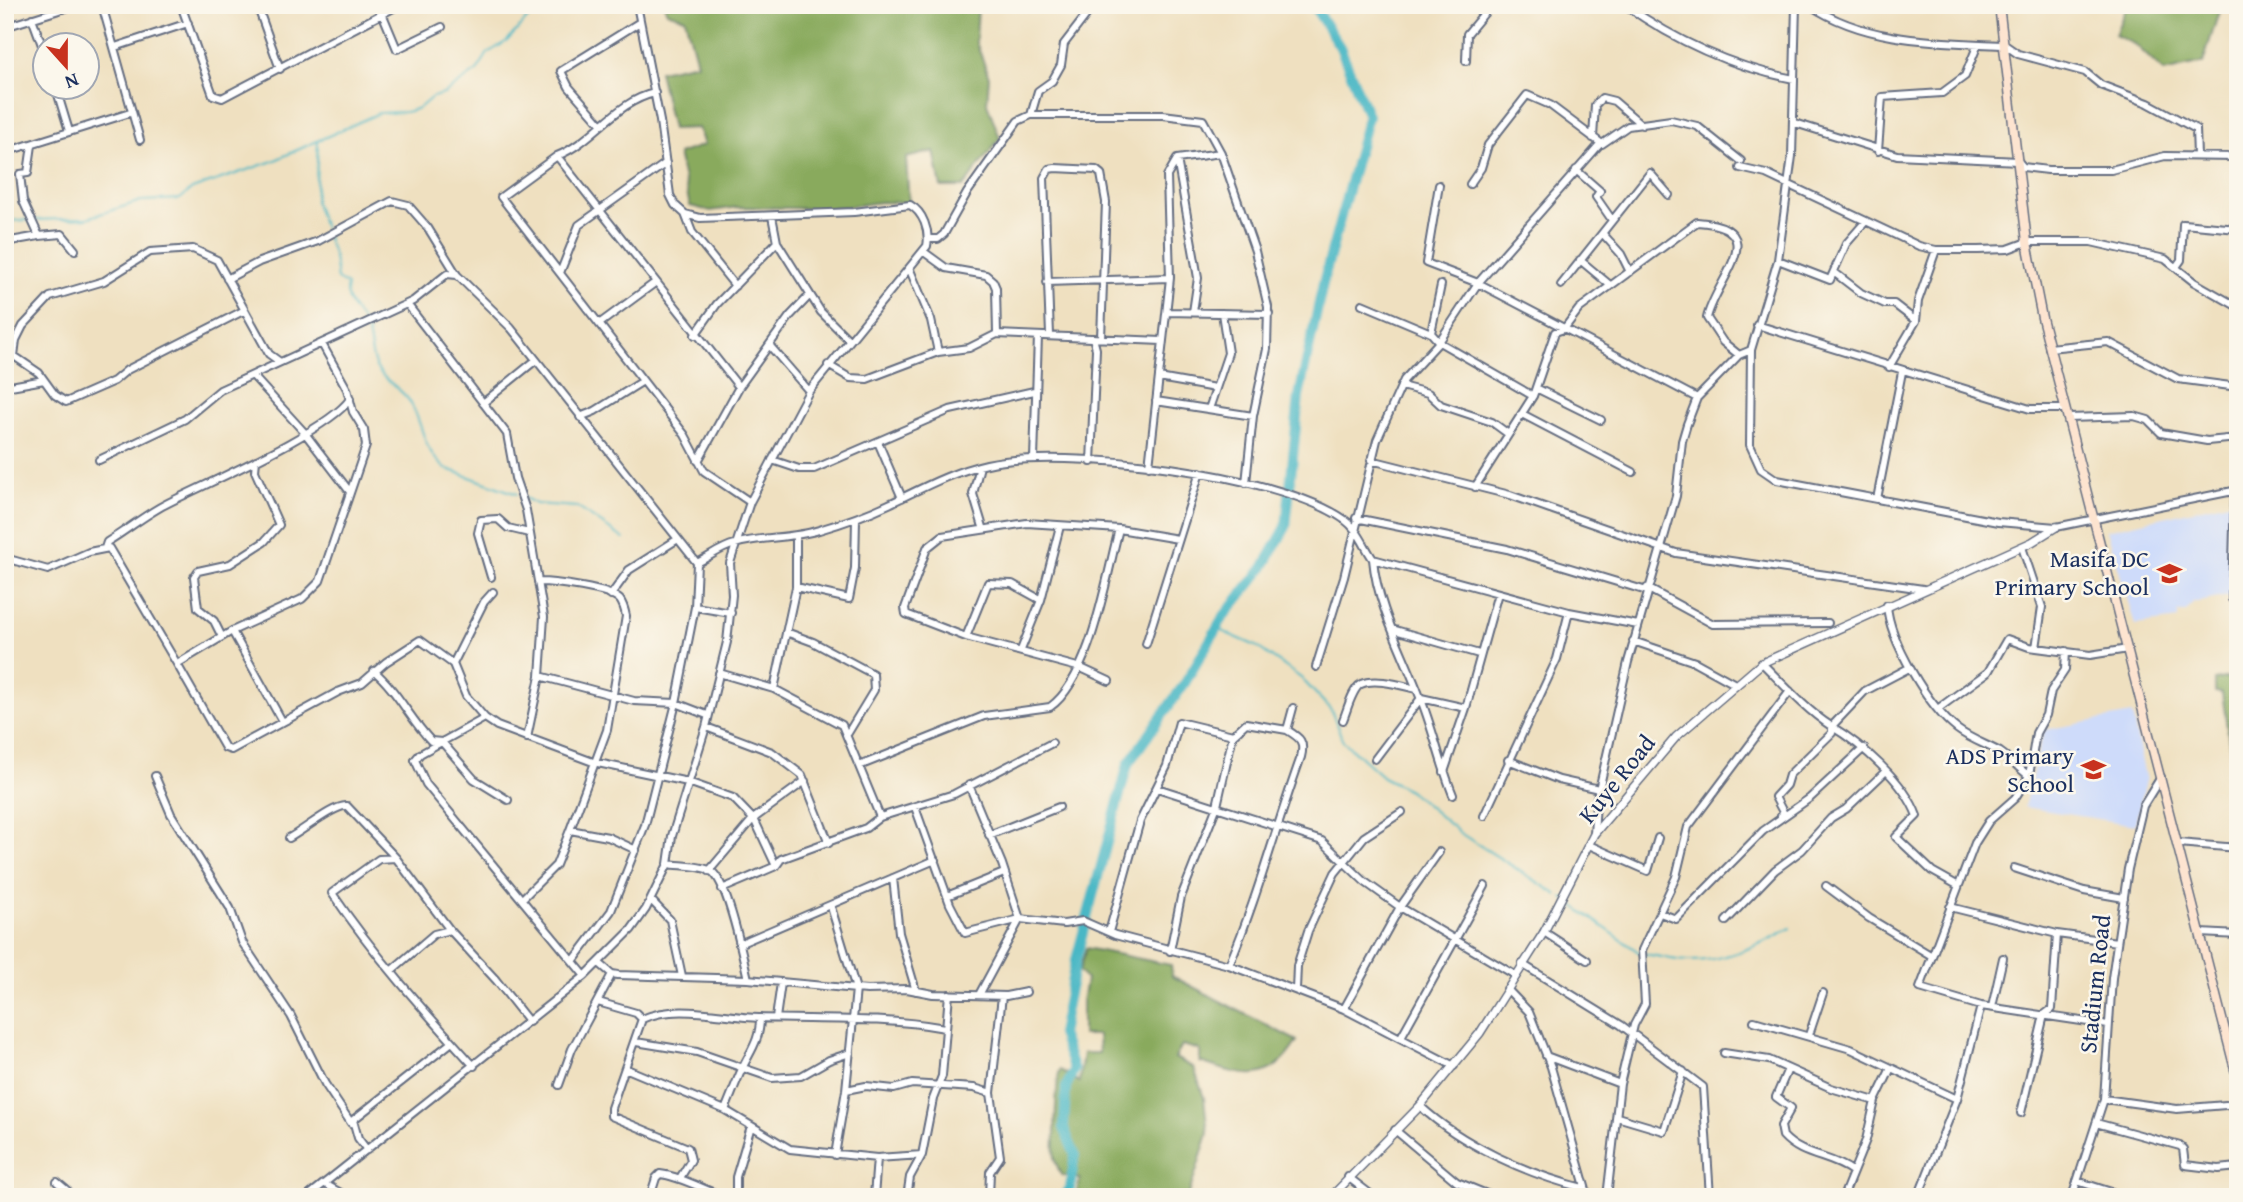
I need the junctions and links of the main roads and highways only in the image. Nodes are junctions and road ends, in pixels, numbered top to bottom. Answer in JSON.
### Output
{"nodes":[{"id":1,"x":1999,"y":5,"type":"edge"},
{"id":2,"x":2238,"y":1081,"type":"edge"}],
"edges":[{"from":1,"to":2,"type":"main road"}]}
